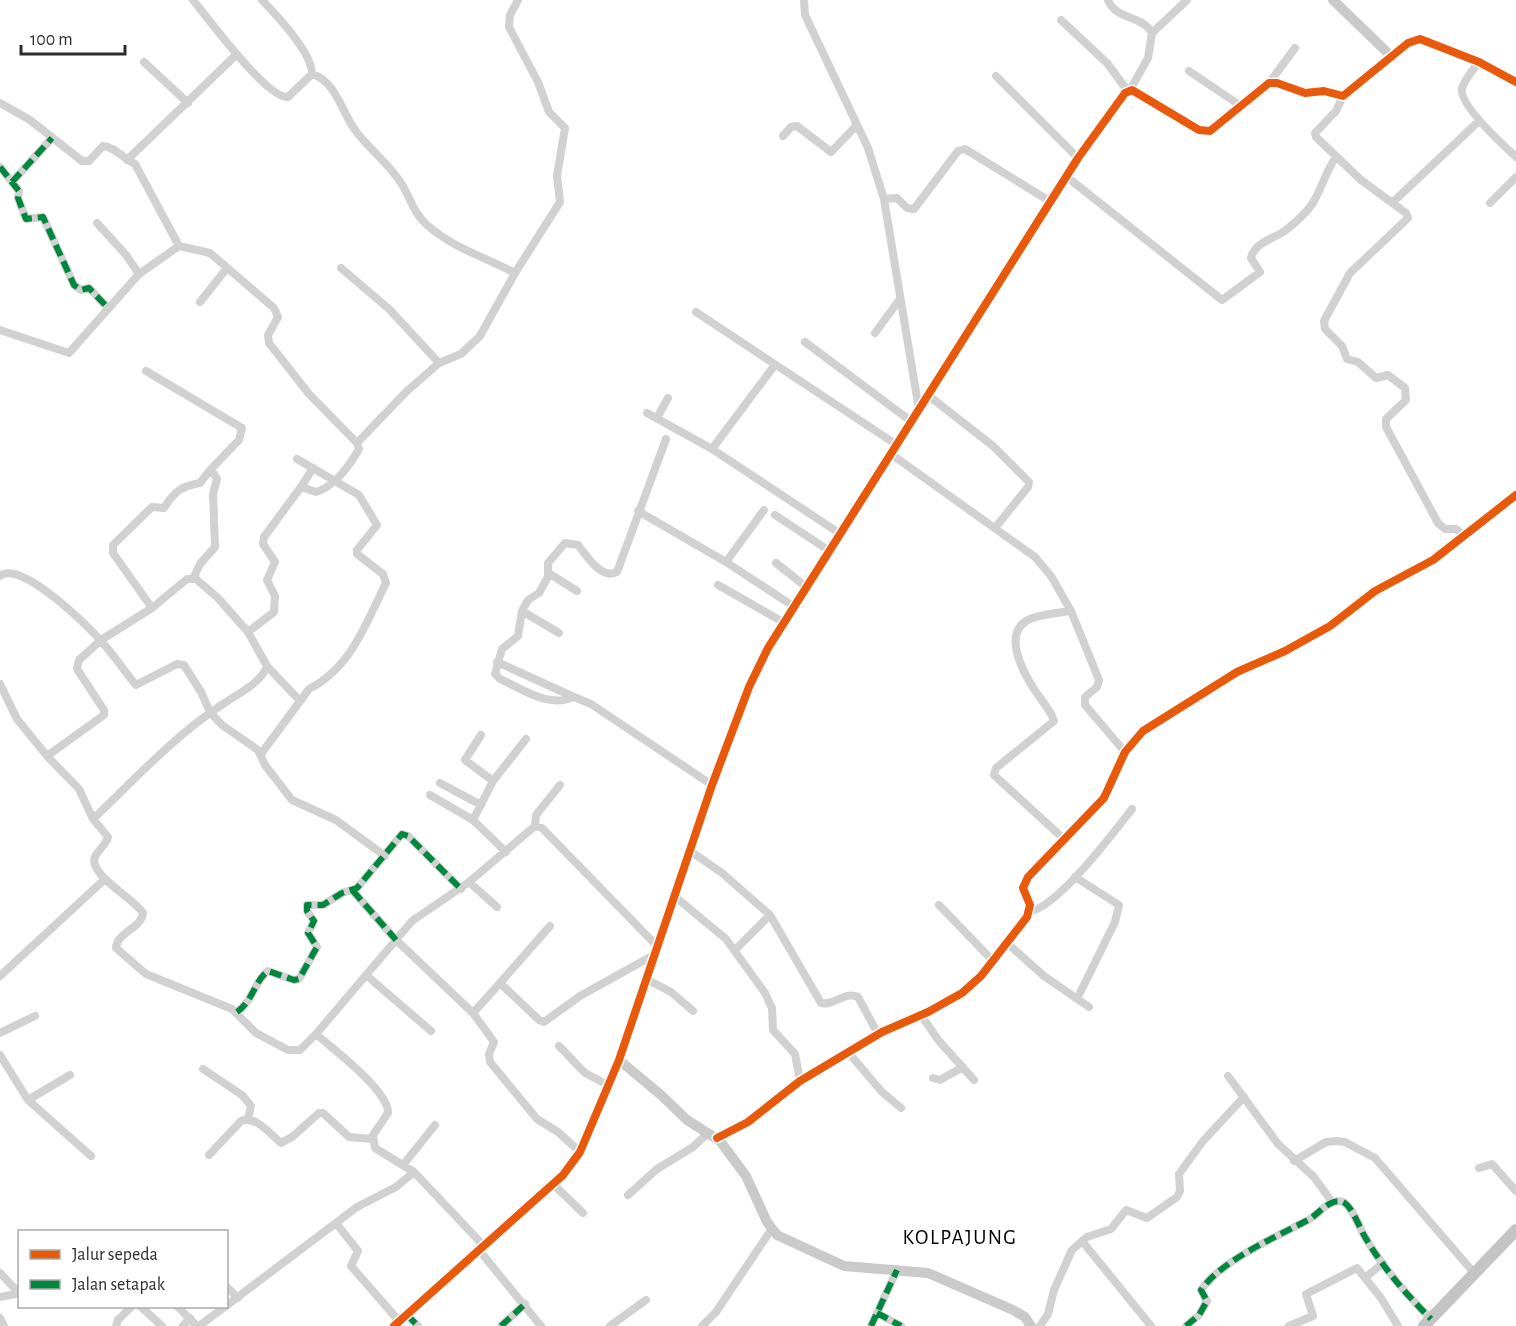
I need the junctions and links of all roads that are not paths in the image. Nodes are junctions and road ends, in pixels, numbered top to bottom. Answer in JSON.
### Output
{"nodes":[{"id":1,"x":193,"y":0,"type":"edge"},
{"id":2,"x":262,"y":0,"type":"edge"},
{"id":3,"x":518,"y":0,"type":"edge"},
{"id":4,"x":804,"y":0,"type":"edge"},
{"id":5,"x":1108,"y":0,"type":"edge"},
{"id":6,"x":1187,"y":0,"type":"edge"},
{"id":7,"x":1334,"y":0,"type":"edge"},
{"id":8,"x":1061,"y":20,"type":"dead end"},
{"id":9,"x":1154,"y":32,"type":"junction"},
{"id":10,"x":1295,"y":48,"type":"dead end"},
{"id":11,"x":237,"y":54,"type":"junction"},
{"id":12,"x":1392,"y":57,"type":"junction"},
{"id":13,"x":144,"y":62,"type":"dead end"},
{"id":14,"x":1479,"y":62,"type":"junction"},
{"id":15,"x":1190,"y":71,"type":"dead end"},
{"id":16,"x":312,"y":74,"type":"junction"},
{"id":17,"x":996,"y":76,"type":"dead end"},
{"id":18,"x":1516,"y":82,"type":"edge"},
{"id":19,"x":1269,"y":83,"type":"junction"},
{"id":20,"x":1132,"y":91,"type":"junction"},
{"id":21,"x":1343,"y":96,"type":"junction"},
{"id":22,"x":0,"y":103,"type":"edge"},
{"id":23,"x":188,"y":103,"type":"junction"},
{"id":24,"x":1241,"y":106,"type":"junction"},
{"id":25,"x":1479,"y":121,"type":"junction"},
{"id":26,"x":857,"y":125,"type":"junction"},
{"id":27,"x":783,"y":136,"type":"dead end"},
{"id":28,"x":52,"y":138,"type":"junction"},
{"id":29,"x":1516,"y":157,"type":"edge"},
{"id":30,"x":1078,"y":158,"type":"junction"},
{"id":31,"x":1336,"y":158,"type":"junction"},
{"id":32,"x":127,"y":160,"type":"junction"},
{"id":33,"x":0,"y":167,"type":"edge"},
{"id":34,"x":1067,"y":177,"type":"junction"},
{"id":35,"x":1516,"y":177,"type":"edge"},
{"id":36,"x":12,"y":182,"type":"junction"},
{"id":37,"x":884,"y":199,"type":"junction"},
{"id":38,"x":1051,"y":202,"type":"junction"},
{"id":39,"x":1393,"y":202,"type":"junction"},
{"id":40,"x":1491,"y":203,"type":"dead end"},
{"id":41,"x":97,"y":223,"type":"dead end"},
{"id":42,"x":179,"y":246,"type":"junction"},
{"id":43,"x":227,"y":267,"type":"junction"},
{"id":44,"x":341,"y":268,"type":"dead end"},
{"id":45,"x":515,"y":273,"type":"junction"},
{"id":46,"x":139,"y":274,"type":"junction"},
{"id":47,"x":900,"y":299,"type":"junction"},
{"id":48,"x":200,"y":302,"type":"dead end"},
{"id":49,"x":108,"y":308,"type":"junction"},
{"id":50,"x":696,"y":312,"type":"dead end"},
{"id":51,"x":0,"y":330,"type":"edge"},
{"id":52,"x":874,"y":333,"type":"dead end"},
{"id":53,"x":805,"y":342,"type":"dead end"},
{"id":54,"x":439,"y":363,"type":"junction"},
{"id":55,"x":774,"y":366,"type":"junction"},
{"id":56,"x":146,"y":371,"type":"dead end"},
{"id":57,"x":929,"y":396,"type":"junction"},
{"id":58,"x":668,"y":398,"type":"dead end"},
{"id":59,"x":919,"y":410,"type":"junction"},
{"id":60,"x":647,"y":413,"type":"dead end"},
{"id":61,"x":657,"y":418,"type":"junction"},
{"id":62,"x":912,"y":422,"type":"junction"},
{"id":63,"x":666,"y":439,"type":"dead end"},
{"id":64,"x":357,"y":443,"type":"junction"},
{"id":65,"x":712,"y":449,"type":"junction"},
{"id":66,"x":896,"y":454,"type":"junction"},
{"id":67,"x":297,"y":459,"type":"dead end"},
{"id":68,"x":313,"y":468,"type":"junction"},
{"id":69,"x":211,"y":469,"type":"junction"},
{"id":70,"x":334,"y":481,"type":"junction"},
{"id":71,"x":301,"y":487,"type":"junction"},
{"id":72,"x":1516,"y":495,"type":"edge"},
{"id":73,"x":764,"y":510,"type":"dead end"},
{"id":74,"x":638,"y":511,"type":"junction"},
{"id":75,"x":775,"y":515,"type":"dead end"},
{"id":76,"x":995,"y":528,"type":"junction"},
{"id":77,"x":839,"y":533,"type":"junction"},
{"id":78,"x":1463,"y":535,"type":"junction"},
{"id":79,"x":828,"y":550,"type":"junction"},
{"id":80,"x":726,"y":562,"type":"junction"},
{"id":81,"x":776,"y":563,"type":"dead end"},
{"id":82,"x":550,"y":574,"type":"junction"},
{"id":83,"x":0,"y":576,"type":"edge"},
{"id":84,"x":194,"y":578,"type":"junction"},
{"id":85,"x":718,"y":585,"type":"dead end"},
{"id":86,"x":805,"y":586,"type":"junction"},
{"id":87,"x":577,"y":591,"type":"dead end"},
{"id":88,"x":793,"y":606,"type":"junction"},
{"id":89,"x":152,"y":608,"type":"junction"},
{"id":90,"x":522,"y":611,"type":"junction"},
{"id":91,"x":1071,"y":611,"type":"junction"},
{"id":92,"x":783,"y":622,"type":"junction"},
{"id":93,"x":248,"y":632,"type":"junction"},
{"id":94,"x":559,"y":633,"type":"dead end"},
{"id":95,"x":101,"y":640,"type":"junction"},
{"id":96,"x":497,"y":662,"type":"junction"},
{"id":97,"x":267,"y":666,"type":"junction"},
{"id":98,"x":0,"y":684,"type":"edge"},
{"id":99,"x":574,"y":697,"type":"junction"},
{"id":100,"x":300,"y":701,"type":"junction"},
{"id":101,"x":210,"y":712,"type":"junction"},
{"id":102,"x":481,"y":735,"type":"dead end"},
{"id":103,"x":526,"y":739,"type":"dead end"},
{"id":104,"x":1125,"y":752,"type":"junction"},
{"id":105,"x":261,"y":754,"type":"junction"},
{"id":106,"x":46,"y":756,"type":"junction"},
{"id":107,"x":493,"y":781,"type":"junction"},
{"id":108,"x":440,"y":783,"type":"dead end"},
{"id":109,"x":712,"y":784,"type":"junction"},
{"id":110,"x":560,"y":785,"type":"dead end"},
{"id":111,"x":430,"y":795,"type":"dead end"},
{"id":112,"x":481,"y":805,"type":"junction"},
{"id":113,"x":1132,"y":809,"type":"dead end"},
{"id":114,"x":93,"y":819,"type":"junction"},
{"id":115,"x":473,"y":820,"type":"junction"},
{"id":116,"x":535,"y":826,"type":"junction"},
{"id":117,"x":1065,"y":840,"type":"junction"},
{"id":118,"x":689,"y":850,"type":"junction"},
{"id":119,"x":506,"y":852,"type":"junction"},
{"id":120,"x":385,"y":856,"type":"junction"},
{"id":121,"x":1075,"y":877,"type":"junction"},
{"id":122,"x":105,"y":879,"type":"junction"},
{"id":123,"x":470,"y":882,"type":"junction"},
{"id":124,"x":461,"y":889,"type":"junction"},
{"id":125,"x":353,"y":891,"type":"junction"},
{"id":126,"x":673,"y":895,"type":"junction"},
{"id":127,"x":939,"y":905,"type":"dead end"},
{"id":128,"x":497,"y":907,"type":"dead end"},
{"id":129,"x":1030,"y":911,"type":"junction"},
{"id":130,"x":770,"y":915,"type":"junction"},
{"id":131,"x":550,"y":926,"type":"dead end"},
{"id":132,"x":396,"y":940,"type":"junction"},
{"id":133,"x":1007,"y":943,"type":"junction"},
{"id":134,"x":656,"y":945,"type":"junction"},
{"id":135,"x":735,"y":950,"type":"junction"},
{"id":136,"x":652,"y":956,"type":"junction"},
{"id":137,"x":993,"y":961,"type":"junction"},
{"id":138,"x":366,"y":975,"type":"junction"},
{"id":139,"x":0,"y":976,"type":"edge"},
{"id":140,"x":646,"y":979,"type":"junction"},
{"id":141,"x":500,"y":983,"type":"junction"},
{"id":142,"x":1077,"y":999,"type":"junction"},
{"id":143,"x":1089,"y":1007,"type":"dead end"},
{"id":144,"x":693,"y":1011,"type":"dead end"},
{"id":145,"x":237,"y":1012,"type":"junction"},
{"id":146,"x":473,"y":1013,"type":"junction"},
{"id":147,"x":921,"y":1015,"type":"junction"},
{"id":148,"x":35,"y":1016,"type":"dead end"},
{"id":149,"x":431,"y":1031,"type":"dead end"},
{"id":150,"x":0,"y":1033,"type":"edge"},
{"id":151,"x":316,"y":1034,"type":"junction"},
{"id":152,"x":878,"y":1034,"type":"junction"},
{"id":153,"x":559,"y":1047,"type":"dead end"},
{"id":154,"x":848,"y":1052,"type":"junction"},
{"id":155,"x":0,"y":1055,"type":"edge"},
{"id":156,"x":619,"y":1060,"type":"junction"},
{"id":157,"x":963,"y":1067,"type":"junction"},
{"id":158,"x":203,"y":1070,"type":"dead end"},
{"id":159,"x":70,"y":1075,"type":"dead end"},
{"id":160,"x":1228,"y":1076,"type":"dead end"},
{"id":161,"x":933,"y":1078,"type":"dead end"},
{"id":162,"x":974,"y":1080,"type":"dead end"},
{"id":163,"x":800,"y":1081,"type":"junction"},
{"id":164,"x":608,"y":1085,"type":"junction"},
{"id":165,"x":1244,"y":1097,"type":"junction"},
{"id":166,"x":28,"y":1100,"type":"junction"},
{"id":167,"x":901,"y":1108,"type":"dead end"},
{"id":168,"x":248,"y":1119,"type":"junction"},
{"id":169,"x":435,"y":1125,"type":"dead end"},
{"id":170,"x":712,"y":1136,"type":"junction"},
{"id":171,"x":372,"y":1139,"type":"junction"},
{"id":172,"x":580,"y":1152,"type":"junction"},
{"id":173,"x":209,"y":1155,"type":"dead end"},
{"id":174,"x":91,"y":1156,"type":"dead end"},
{"id":175,"x":1294,"y":1161,"type":"junction"},
{"id":176,"x":408,"y":1168,"type":"junction"},
{"id":177,"x":1479,"y":1168,"type":"dead end"},
{"id":178,"x":553,"y":1184,"type":"junction"},
{"id":179,"x":1516,"y":1191,"type":"edge"},
{"id":180,"x":628,"y":1195,"type":"dead end"},
{"id":181,"x":1332,"y":1202,"type":"junction"},
{"id":182,"x":584,"y":1213,"type":"dead end"},
{"id":183,"x":336,"y":1223,"type":"junction"},
{"id":184,"x":771,"y":1230,"type":"junction"},
{"id":185,"x":1516,"y":1230,"type":"edge"},
{"id":186,"x":1082,"y":1241,"type":"junction"},
{"id":187,"x":482,"y":1248,"type":"junction"},
{"id":188,"x":1383,"y":1263,"type":"junction"},
{"id":189,"x":897,"y":1270,"type":"junction"},
{"id":190,"x":0,"y":1273,"type":"edge"},
{"id":191,"x":1475,"y":1274,"type":"junction"},
{"id":192,"x":1366,"y":1277,"type":"junction"},
{"id":193,"x":228,"y":1288,"type":"edge"},
{"id":194,"x":18,"y":1292,"type":"edge"},
{"id":195,"x":18,"y":1293,"type":"edge"},
{"id":196,"x":0,"y":1297,"type":"edge"},
{"id":197,"x":238,"y":1298,"type":"junction"},
{"id":198,"x":646,"y":1300,"type":"dead end"},
{"id":199,"x":525,"y":1304,"type":"junction"},
{"id":200,"x":228,"y":1305,"type":"edge"},
{"id":201,"x":130,"y":1308,"type":"edge"},
{"id":202,"x":142,"y":1308,"type":"edge"},
{"id":203,"x":179,"y":1308,"type":"edge"},
{"id":204,"x":222,"y":1308,"type":"edge"},
{"id":205,"x":877,"y":1313,"type":"junction"},
{"id":206,"x":0,"y":1318,"type":"edge"},
{"id":207,"x":400,"y":1321,"type":"edge"},
{"id":208,"x":195,"y":1323,"type":"edge"},
{"id":209,"x":1428,"y":1323,"type":"edge"},
{"id":210,"x":4,"y":1326,"type":"edge"},
{"id":211,"x":116,"y":1326,"type":"edge"},
{"id":212,"x":162,"y":1326,"type":"edge"},
{"id":213,"x":183,"y":1326,"type":"edge"},
{"id":214,"x":418,"y":1326,"type":"edge"},
{"id":215,"x":501,"y":1326,"type":"edge"},
{"id":216,"x":541,"y":1326,"type":"edge"},
{"id":217,"x":610,"y":1326,"type":"edge"},
{"id":218,"x":702,"y":1326,"type":"edge"},
{"id":219,"x":871,"y":1326,"type":"edge"},
{"id":220,"x":901,"y":1326,"type":"edge"},
{"id":221,"x":1031,"y":1326,"type":"edge"},
{"id":222,"x":1040,"y":1326,"type":"edge"},
{"id":223,"x":1151,"y":1326,"type":"edge"},
{"id":224,"x":1186,"y":1326,"type":"edge"},
{"id":225,"x":1289,"y":1326,"type":"edge"},
{"id":226,"x":1398,"y":1326,"type":"edge"}],
"edges":[{"from":1,"to":11,"type":"street"},
{"from":2,"to":16,"type":"street"},
{"from":3,"to":45,"type":"street"},
{"from":4,"to":26,"type":"street"},
{"from":5,"to":9,"type":"street"},
{"from":6,"to":9,"type":"street"},
{"from":7,"to":12,"type":"street"},
{"from":8,"to":20,"type":"street"},
{"from":9,"to":20,"type":"street"},
{"from":10,"to":19,"type":"street"},
{"from":11,"to":16,"type":"street"},
{"from":11,"to":23,"type":"street"},
{"from":12,"to":14,"type":"street"},
{"from":12,"to":21,"type":"street"},
{"from":13,"to":23,"type":"street"},
{"from":14,"to":18,"type":"street"},
{"from":14,"to":25,"type":"street"},
{"from":15,"to":24,"type":"street"},
{"from":16,"to":45,"type":"street"},
{"from":17,"to":30,"type":"street"},
{"from":19,"to":21,"type":"street"},
{"from":19,"to":24,"type":"street"},
{"from":20,"to":24,"type":"street"},
{"from":20,"to":30,"type":"street"},
{"from":21,"to":31,"type":"street"},
{"from":22,"to":28,"type":"street"},
{"from":23,"to":32,"type":"street"},
{"from":25,"to":29,"type":"street"},
{"from":25,"to":39,"type":"street"},
{"from":26,"to":27,"type":"street"},
{"from":26,"to":37,"type":"street"},
{"from":28,"to":32,"type":"street"},
{"from":28,"to":36,"type":"street"},
{"from":30,"to":34,"type":"street"},
{"from":31,"to":34,"type":"street"},
{"from":31,"to":39,"type":"street"},
{"from":32,"to":42,"type":"street"},
{"from":33,"to":36,"type":"street"},
{"from":34,"to":38,"type":"street"},
{"from":35,"to":40,"type":"street"},
{"from":36,"to":49,"type":"street"},
{"from":37,"to":38,"type":"street"},
{"from":37,"to":47,"type":"street"},
{"from":38,"to":57,"type":"street"},
{"from":39,"to":78,"type":"street"},
{"from":41,"to":46,"type":"street"},
{"from":42,"to":43,"type":"street"},
{"from":42,"to":46,"type":"street"},
{"from":43,"to":48,"type":"street"},
{"from":43,"to":64,"type":"street"},
{"from":44,"to":54,"type":"street"},
{"from":45,"to":54,"type":"street"},
{"from":46,"to":49,"type":"street"},
{"from":47,"to":52,"type":"street"},
{"from":47,"to":59,"type":"street"},
{"from":49,"to":51,"type":"street"},
{"from":50,"to":55,"type":"street"},
{"from":53,"to":62,"type":"street"},
{"from":54,"to":64,"type":"street"},
{"from":55,"to":65,"type":"street"},
{"from":55,"to":66,"type":"street"},
{"from":56,"to":69,"type":"street"},
{"from":57,"to":59,"type":"street"},
{"from":57,"to":76,"type":"street"},
{"from":58,"to":61,"type":"street"},
{"from":59,"to":62,"type":"street"},
{"from":60,"to":61,"type":"street"},
{"from":61,"to":65,"type":"street"},
{"from":62,"to":66,"type":"street"},
{"from":63,"to":74,"type":"street"},
{"from":64,"to":70,"type":"street"},
{"from":65,"to":77,"type":"street"},
{"from":66,"to":76,"type":"street"},
{"from":66,"to":77,"type":"street"},
{"from":67,"to":68,"type":"street"},
{"from":68,"to":70,"type":"street"},
{"from":68,"to":71,"type":"street"},
{"from":69,"to":84,"type":"street"},
{"from":69,"to":89,"type":"street"},
{"from":70,"to":71,"type":"street"},
{"from":70,"to":100,"type":"street"},
{"from":71,"to":93,"type":"street"},
{"from":72,"to":78,"type":"street"},
{"from":73,"to":80,"type":"street"},
{"from":74,"to":80,"type":"street"},
{"from":74,"to":82,"type":"street"},
{"from":75,"to":79,"type":"street"},
{"from":76,"to":91,"type":"street"},
{"from":77,"to":79,"type":"street"},
{"from":78,"to":104,"type":"street"},
{"from":79,"to":86,"type":"street"},
{"from":80,"to":88,"type":"street"},
{"from":81,"to":86,"type":"street"},
{"from":82,"to":87,"type":"street"},
{"from":82,"to":90,"type":"street"},
{"from":83,"to":95,"type":"street"},
{"from":84,"to":89,"type":"street"},
{"from":84,"to":93,"type":"street"},
{"from":85,"to":92,"type":"street"},
{"from":86,"to":88,"type":"street"},
{"from":88,"to":92,"type":"street"},
{"from":89,"to":95,"type":"street"},
{"from":90,"to":94,"type":"street"},
{"from":90,"to":96,"type":"street"},
{"from":91,"to":104,"type":"street"},
{"from":91,"to":117,"type":"street"},
{"from":92,"to":109,"type":"street"},
{"from":93,"to":97,"type":"street"},
{"from":95,"to":101,"type":"street"},
{"from":95,"to":106,"type":"street"},
{"from":96,"to":99,"type":"street"},
{"from":96,"to":99,"type":"street"},
{"from":97,"to":100,"type":"street"},
{"from":97,"to":101,"type":"street"},
{"from":98,"to":106,"type":"street"},
{"from":99,"to":109,"type":"street"},
{"from":100,"to":105,"type":"street"},
{"from":101,"to":105,"type":"street"},
{"from":101,"to":114,"type":"street"},
{"from":102,"to":107,"type":"street"},
{"from":103,"to":107,"type":"street"},
{"from":104,"to":117,"type":"street"},
{"from":105,"to":120,"type":"street"},
{"from":106,"to":114,"type":"street"},
{"from":107,"to":112,"type":"street"},
{"from":108,"to":112,"type":"street"},
{"from":109,"to":118,"type":"street"},
{"from":110,"to":116,"type":"street"},
{"from":111,"to":115,"type":"street"},
{"from":112,"to":115,"type":"street"},
{"from":113,"to":121,"type":"street"},
{"from":114,"to":122,"type":"street"},
{"from":115,"to":119,"type":"street"},
{"from":116,"to":119,"type":"street"},
{"from":116,"to":134,"type":"street"},
{"from":117,"to":129,"type":"street"},
{"from":118,"to":126,"type":"street"},
{"from":118,"to":130,"type":"street"},
{"from":119,"to":123,"type":"street"},
{"from":120,"to":124,"type":"street"},
{"from":120,"to":125,"type":"street"},
{"from":121,"to":129,"type":"street"},
{"from":121,"to":142,"type":"street"},
{"from":122,"to":139,"type":"street"},
{"from":122,"to":145,"type":"street"},
{"from":123,"to":124,"type":"street"},
{"from":123,"to":128,"type":"street"},
{"from":124,"to":132,"type":"street"},
{"from":125,"to":132,"type":"street"},
{"from":125,"to":145,"type":"street"},
{"from":126,"to":134,"type":"street"},
{"from":126,"to":135,"type":"street"},
{"from":127,"to":137,"type":"street"},
{"from":129,"to":133,"type":"street"},
{"from":130,"to":135,"type":"street"},
{"from":130,"to":152,"type":"street"},
{"from":131,"to":141,"type":"street"},
{"from":132,"to":138,"type":"street"},
{"from":132,"to":146,"type":"street"},
{"from":133,"to":137,"type":"street"},
{"from":133,"to":142,"type":"street"},
{"from":134,"to":136,"type":"street"},
{"from":135,"to":163,"type":"street"},
{"from":136,"to":140,"type":"street"},
{"from":136,"to":141,"type":"street"},
{"from":137,"to":147,"type":"street"},
{"from":138,"to":149,"type":"street"},
{"from":138,"to":151,"type":"street"},
{"from":140,"to":144,"type":"street"},
{"from":140,"to":156,"type":"street"},
{"from":141,"to":146,"type":"street"},
{"from":142,"to":143,"type":"street"},
{"from":145,"to":151,"type":"street"},
{"from":146,"to":172,"type":"street"},
{"from":147,"to":152,"type":"street"},
{"from":147,"to":157,"type":"street"},
{"from":148,"to":150,"type":"street"},
{"from":151,"to":171,"type":"street"},
{"from":152,"to":154,"type":"street"},
{"from":153,"to":164,"type":"street"},
{"from":154,"to":163,"type":"street"},
{"from":154,"to":167,"type":"street"},
{"from":155,"to":166,"type":"street"},
{"from":156,"to":164,"type":"street"},
{"from":156,"to":170,"type":"street"},
{"from":157,"to":161,"type":"street"},
{"from":157,"to":162,"type":"street"},
{"from":158,"to":168,"type":"street"},
{"from":159,"to":166,"type":"street"},
{"from":160,"to":165,"type":"street"},
{"from":163,"to":170,"type":"street"},
{"from":164,"to":172,"type":"street"},
{"from":165,"to":175,"type":"street"},
{"from":165,"to":186,"type":"street"},
{"from":166,"to":174,"type":"street"},
{"from":168,"to":171,"type":"street"},
{"from":168,"to":173,"type":"street"},
{"from":169,"to":176,"type":"street"},
{"from":170,"to":180,"type":"street"},
{"from":170,"to":184,"type":"street"},
{"from":171,"to":176,"type":"street"},
{"from":172,"to":178,"type":"street"},
{"from":175,"to":181,"type":"street"},
{"from":175,"to":191,"type":"street"},
{"from":176,"to":183,"type":"street"},
{"from":176,"to":187,"type":"street"},
{"from":177,"to":179,"type":"street"},
{"from":178,"to":182,"type":"street"},
{"from":178,"to":187,"type":"street"},
{"from":181,"to":188,"type":"street"},
{"from":181,"to":224,"type":"street"},
{"from":183,"to":197,"type":"street"},
{"from":183,"to":207,"type":"street"},
{"from":184,"to":189,"type":"street"},
{"from":184,"to":218,"type":"street"},
{"from":185,"to":191,"type":"main road"},
{"from":186,"to":222,"type":"street"},
{"from":186,"to":223,"type":"street"},
{"from":187,"to":199,"type":"street"},
{"from":187,"to":207,"type":"street"},
{"from":188,"to":192,"type":"street"},
{"from":188,"to":209,"type":"street"},
{"from":189,"to":205,"type":"street"},
{"from":189,"to":221,"type":"street"},
{"from":190,"to":194,"type":"street"},
{"from":191,"to":209,"type":"main road"},
{"from":192,"to":225,"type":"street"},
{"from":192,"to":226,"type":"street"},
{"from":193,"to":197,"type":"street"},
{"from":195,"to":196,"type":"street"},
{"from":197,"to":200,"type":"street"},
{"from":198,"to":217,"type":"street"},
{"from":199,"to":215,"type":"street"},
{"from":199,"to":216,"type":"street"},
{"from":201,"to":211,"type":"street"},
{"from":202,"to":212,"type":"street"},
{"from":203,"to":208,"type":"street"},
{"from":204,"to":208,"type":"street"},
{"from":205,"to":219,"type":"street"},
{"from":205,"to":220,"type":"street"},
{"from":206,"to":210,"type":"street"},
{"from":207,"to":214,"type":"street"},
{"from":208,"to":213,"type":"street"}]}
